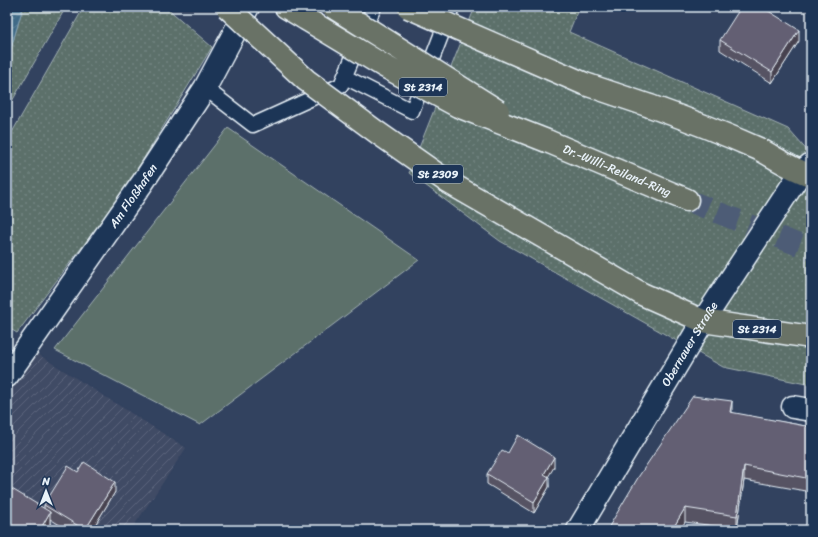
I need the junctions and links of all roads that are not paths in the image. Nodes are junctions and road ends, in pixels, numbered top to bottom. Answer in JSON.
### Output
{"nodes":[{"id":1,"x":227,"y":7,"type":"edge"},
{"id":2,"x":248,"y":7,"type":"edge"},
{"id":3,"x":286,"y":7,"type":"edge"},
{"id":4,"x":333,"y":7,"type":"edge"},
{"id":5,"x":374,"y":7,"type":"edge"},
{"id":6,"x":408,"y":7,"type":"edge"},
{"id":7,"x":452,"y":7,"type":"edge"},
{"id":8,"x":345,"y":77,"type":"junction"},
{"id":9,"x":205,"y":88,"type":"junction"},
{"id":10,"x":547,"y":141,"type":"junction"},
{"id":11,"x":808,"y":170,"type":"edge"},
{"id":12,"x":687,"y":200,"type":"tunnel mouth"},
{"id":13,"x":703,"y":321,"type":"junction"},
{"id":14,"x":811,"y":337,"type":"edge"},
{"id":15,"x":7,"y":376,"type":"edge"},
{"id":16,"x":578,"y":530,"type":"edge"}],
"edges":[{"from":1,"to":13,"type":"highway","number":"St 2309","bridge":true},
{"from":2,"to":9,"type":"street","name":"Am Floßhafen"},
{"from":3,"to":10,"type":"highway","name":"Dr.-Willi-Reiland-Ring","number":"St 2314","bridge":true},
{"from":4,"to":10,"type":"highway","name":"Dr.-Willi-Reiland-Ring","number":"St 2314","bridge":true},
{"from":5,"to":8,"type":"lane"},
{"from":6,"to":11,"type":"highway","bridge":true},
{"from":7,"to":8,"type":"lane"},
{"from":8,"to":9,"type":"lane"},
{"from":9,"to":15,"type":"street","name":"Am Floßhafen"},
{"from":10,"to":12,"type":"highway","name":"Dr.-Willi-Reiland-Ring","number":"St 2314"},
{"from":11,"to":13,"type":"street","name":"Obernauer Straße"},
{"from":13,"to":14,"type":"highway","number":"St 2314"},
{"from":13,"to":16,"type":"street","name":"Obernauer Straße"}]}
